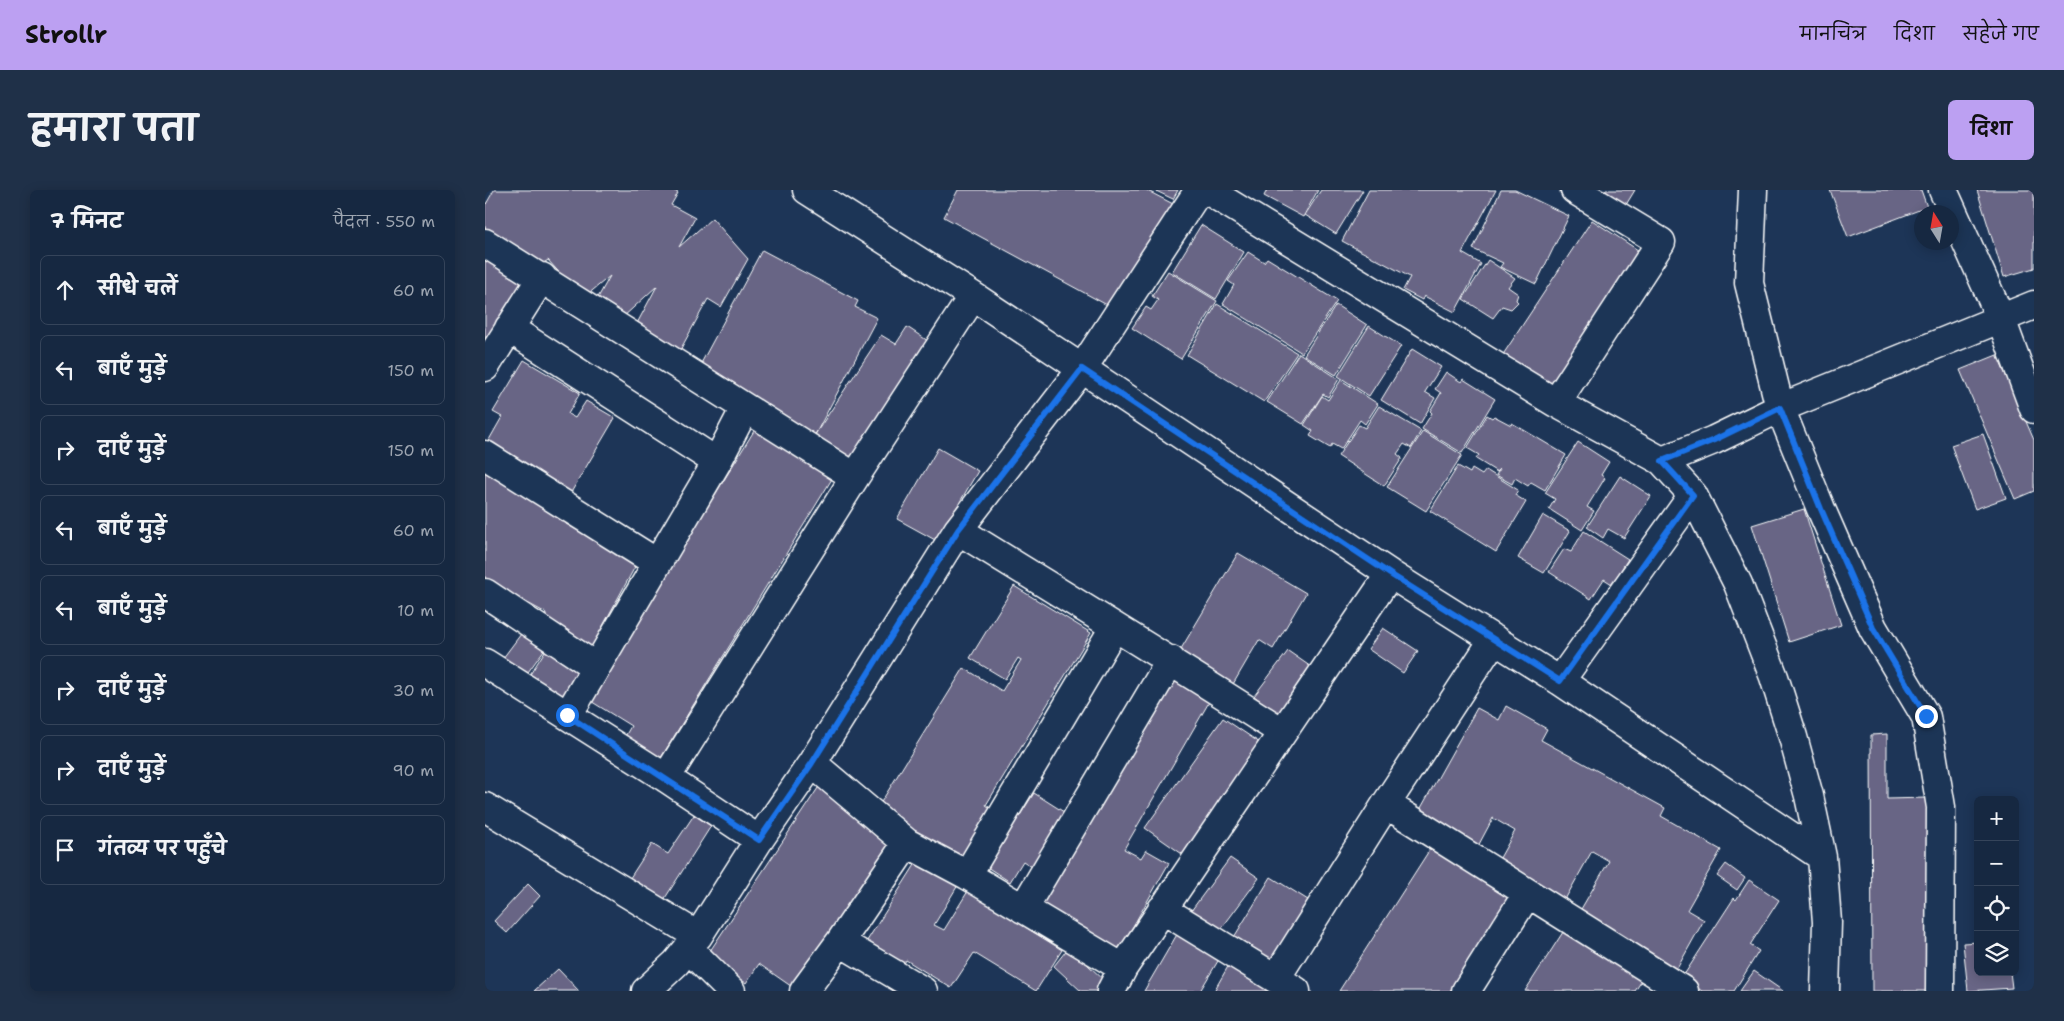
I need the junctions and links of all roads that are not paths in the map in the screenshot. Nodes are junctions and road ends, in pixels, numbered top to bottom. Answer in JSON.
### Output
{"nodes":[{"id":1,"x":807,"y":190,"type":"edge"},
{"id":2,"x":1199,"y":190,"type":"edge"},
{"id":3,"x":1207,"y":190,"type":"edge"},
{"id":4,"x":1575,"y":190,"type":"edge"},
{"id":5,"x":1753,"y":190,"type":"edge"},
{"id":6,"x":1943,"y":190,"type":"edge"},
{"id":7,"x":485,"y":243,"type":"edge"},
{"id":8,"x":541,"y":277,"type":"junction"},
{"id":9,"x":973,"y":296,"type":"junction"},
{"id":10,"x":2034,"y":305,"type":"edge"},
{"id":11,"x":2001,"y":319,"type":"junction"},
{"id":12,"x":509,"y":328,"type":"junction"},
{"id":13,"x":485,"y":368,"type":"edge"},
{"id":14,"x":1082,"y":369,"type":"junction"},
{"id":15,"x":1556,"y":403,"type":"junction"},
{"id":16,"x":745,"y":408,"type":"junction"},
{"id":17,"x":2034,"y":409,"type":"edge"},
{"id":18,"x":1774,"y":412,"type":"junction"},
{"id":19,"x":485,"y":455,"type":"edge"},
{"id":20,"x":1662,"y":461,"type":"junction"},
{"id":21,"x":717,"y":462,"type":"junction"},
{"id":22,"x":855,"y":477,"type":"junction"},
{"id":23,"x":1693,"y":495,"type":"junction"},
{"id":24,"x":958,"y":530,"type":"junction"},
{"id":25,"x":657,"y":563,"type":"junction"},
{"id":26,"x":1390,"y":574,"type":"junction"},
{"id":27,"x":485,"y":593,"type":"edge"},
{"id":28,"x":1114,"y":628,"type":"junction"},
{"id":29,"x":1494,"y":639,"type":"junction"},
{"id":30,"x":1171,"y":660,"type":"junction"},
{"id":31,"x":485,"y":663,"type":"edge"},
{"id":32,"x":596,"y":667,"type":"junction"},
{"id":33,"x":1560,"y":681,"type":"junction"},
{"id":34,"x":567,"y":715,"type":"junction"},
{"id":35,"x":1282,"y":732,"type":"junction"},
{"id":36,"x":812,"y":763,"type":"junction"},
{"id":37,"x":666,"y":778,"type":"junction"},
{"id":38,"x":1386,"y":804,"type":"junction"},
{"id":39,"x":485,"y":807,"type":"edge"},
{"id":40,"x":759,"y":840,"type":"junction"},
{"id":41,"x":907,"y":843,"type":"junction"},
{"id":42,"x":1822,"y":857,"type":"junction"},
{"id":43,"x":967,"y":875,"type":"junction"},
{"id":44,"x":1527,"y":894,"type":"junction"},
{"id":45,"x":1023,"y":909,"type":"junction"},
{"id":46,"x":1162,"y":910,"type":"junction"},
{"id":47,"x":693,"y":942,"type":"junction"},
{"id":48,"x":840,"y":942,"type":"junction"},
{"id":49,"x":1117,"y":979,"type":"edge"},
{"id":50,"x":1654,"y":984,"type":"edge"},
{"id":51,"x":1286,"y":985,"type":"edge"},
{"id":52,"x":646,"y":991,"type":"edge"},
{"id":53,"x":731,"y":991,"type":"edge"},
{"id":54,"x":804,"y":991,"type":"edge"},
{"id":55,"x":923,"y":991,"type":"edge"},
{"id":56,"x":1466,"y":991,"type":"edge"},
{"id":57,"x":1684,"y":991,"type":"edge"},
{"id":58,"x":1825,"y":991,"type":"edge"},
{"id":59,"x":1941,"y":991,"type":"edge"}],
"edges":[{"from":1,"to":9,"type":"street"},
{"from":2,"to":14,"type":"street"},
{"from":3,"to":15,"type":"street"},
{"from":4,"to":15,"type":"street"},
{"from":5,"to":18,"type":"street"},
{"from":6,"to":11,"type":"street"},
{"from":7,"to":8,"type":"street"},
{"from":8,"to":12,"type":"street"},
{"from":8,"to":16,"type":"street"},
{"from":9,"to":14,"type":"street"},
{"from":9,"to":22,"type":"street"},
{"from":10,"to":11,"type":"street"},
{"from":11,"to":17,"type":"street"},
{"from":11,"to":18,"type":"street"},
{"from":12,"to":13,"type":"street"},
{"from":12,"to":21,"type":"street"},
{"from":14,"to":24,"type":"street"},
{"from":14,"to":26,"type":"street"},
{"from":15,"to":20,"type":"street"},
{"from":16,"to":21,"type":"street"},
{"from":16,"to":22,"type":"street"},
{"from":18,"to":20,"type":"street"},
{"from":18,"to":59,"type":"street"},
{"from":19,"to":25,"type":"street"},
{"from":20,"to":23,"type":"street"},
{"from":21,"to":25,"type":"street"},
{"from":22,"to":37,"type":"street"},
{"from":23,"to":33,"type":"street"},
{"from":23,"to":42,"type":"street"},
{"from":24,"to":28,"type":"street"},
{"from":24,"to":36,"type":"street"},
{"from":25,"to":32,"type":"street"},
{"from":26,"to":29,"type":"street"},
{"from":26,"to":35,"type":"street"},
{"from":27,"to":32,"type":"street"},
{"from":28,"to":30,"type":"street"},
{"from":28,"to":43,"type":"street"},
{"from":29,"to":33,"type":"street"},
{"from":29,"to":38,"type":"street"},
{"from":30,"to":35,"type":"street"},
{"from":30,"to":45,"type":"street"},
{"from":31,"to":34,"type":"street"},
{"from":32,"to":34,"type":"street"},
{"from":33,"to":42,"type":"street"},
{"from":34,"to":37,"type":"street"},
{"from":35,"to":46,"type":"street"},
{"from":36,"to":40,"type":"street"},
{"from":36,"to":41,"type":"street"},
{"from":37,"to":40,"type":"street"},
{"from":38,"to":44,"type":"street"},
{"from":38,"to":51,"type":"street"},
{"from":39,"to":47,"type":"street"},
{"from":40,"to":47,"type":"street"},
{"from":41,"to":43,"type":"street"},
{"from":41,"to":48,"type":"street"},
{"from":42,"to":58,"type":"street"},
{"from":43,"to":45,"type":"street"},
{"from":44,"to":50,"type":"street"},
{"from":44,"to":56,"type":"street"},
{"from":45,"to":49,"type":"street"},
{"from":46,"to":49,"type":"street"},
{"from":46,"to":51,"type":"street"},
{"from":47,"to":52,"type":"street"},
{"from":47,"to":53,"type":"street"},
{"from":48,"to":54,"type":"street"},
{"from":48,"to":55,"type":"street"},
{"from":50,"to":57,"type":"street"}]}
